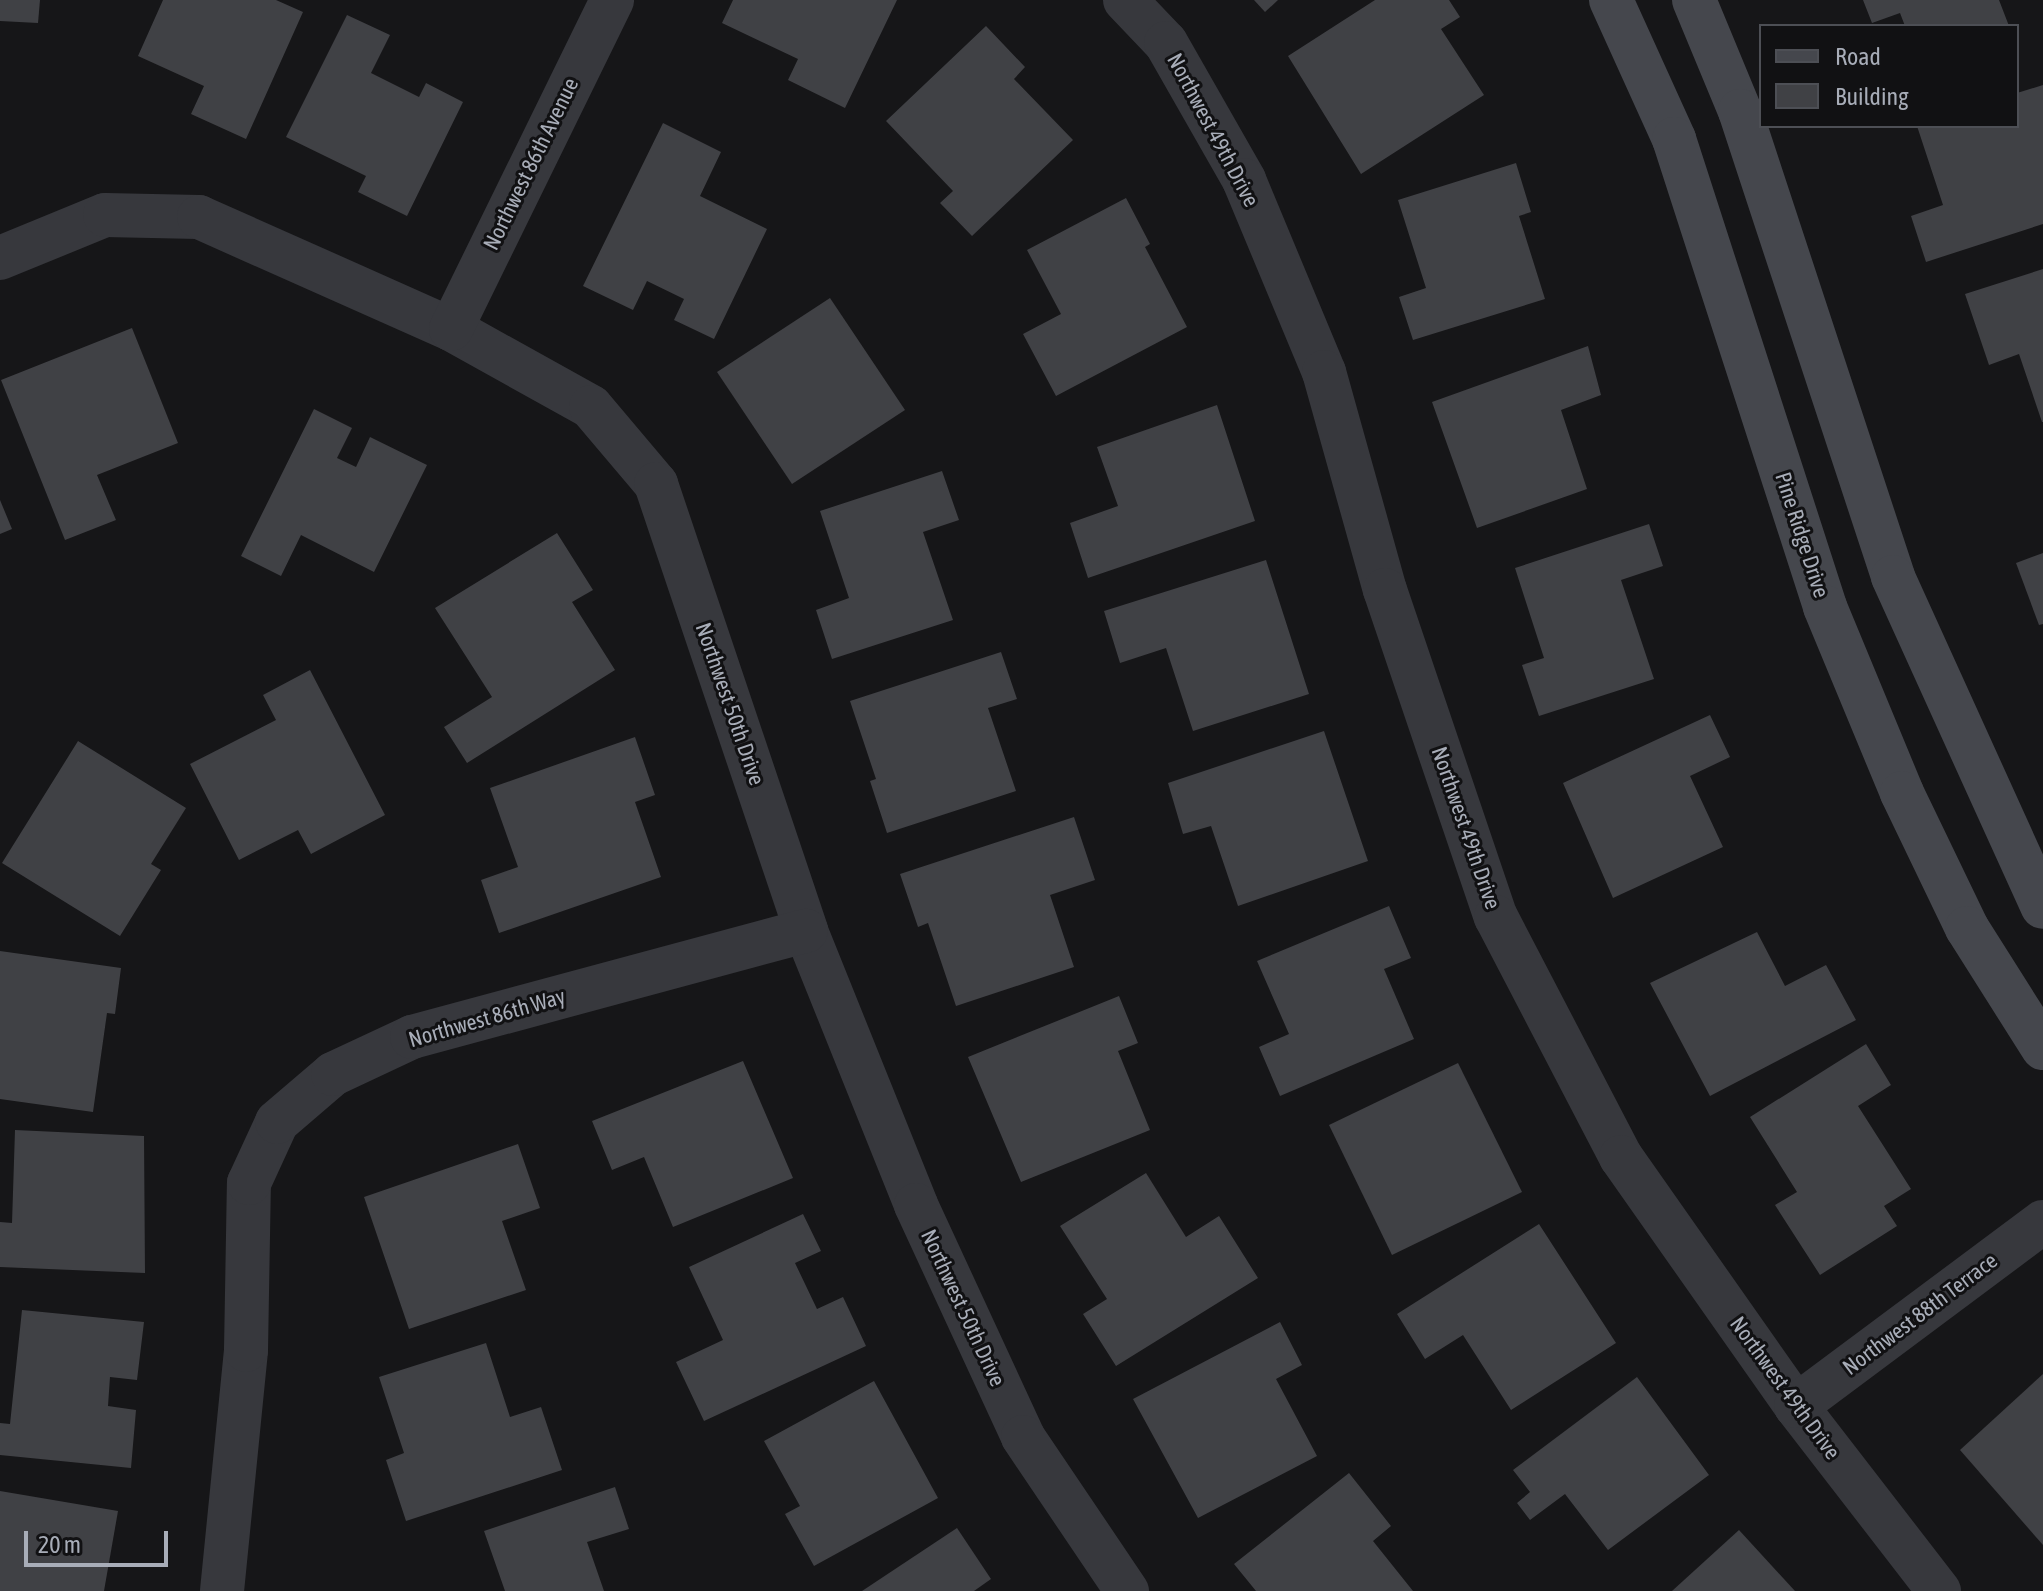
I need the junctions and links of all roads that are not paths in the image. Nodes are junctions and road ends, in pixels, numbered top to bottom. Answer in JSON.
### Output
{"nodes":[{"id":1,"x":612,"y":0,"type":"edge"},
{"id":2,"x":1125,"y":0,"type":"edge"},
{"id":3,"x":1611,"y":0,"type":"edge"},
{"id":4,"x":1694,"y":0,"type":"edge"},
{"id":5,"x":0,"y":258,"type":"edge"},
{"id":6,"x":451,"y":329,"type":"junction"},
{"id":7,"x":2043,"y":907,"type":"edge"},
{"id":8,"x":806,"y":931,"type":"junction"},
{"id":9,"x":2043,"y":1048,"type":"edge"},
{"id":10,"x":2043,"y":1222,"type":"edge"},
{"id":11,"x":1796,"y":1406,"type":"junction"},
{"id":12,"x":222,"y":1591,"type":"edge"},
{"id":13,"x":1127,"y":1591,"type":"edge"},
{"id":14,"x":1939,"y":1591,"type":"edge"}],
"edges":[{"from":1,"to":6,"type":"street","name":"Northwest 86th Avenue"},
{"from":2,"to":11,"type":"street","name":"Northwest 49th Drive"},
{"from":3,"to":9,"type":"street","name":"Pine Ridge Drive"},
{"from":4,"to":7,"type":"street"},
{"from":5,"to":6,"type":"street","name":"Northwest 50th Drive"},
{"from":6,"to":8,"type":"street","name":"Northwest 50th Drive"},
{"from":8,"to":12,"type":"street","name":"Northwest 86th Way"},
{"from":8,"to":13,"type":"street","name":"Northwest 50th Drive"},
{"from":10,"to":11,"type":"street","name":"Northwest 88th Terrace"},
{"from":11,"to":14,"type":"street","name":"Northwest 49th Drive"}]}
